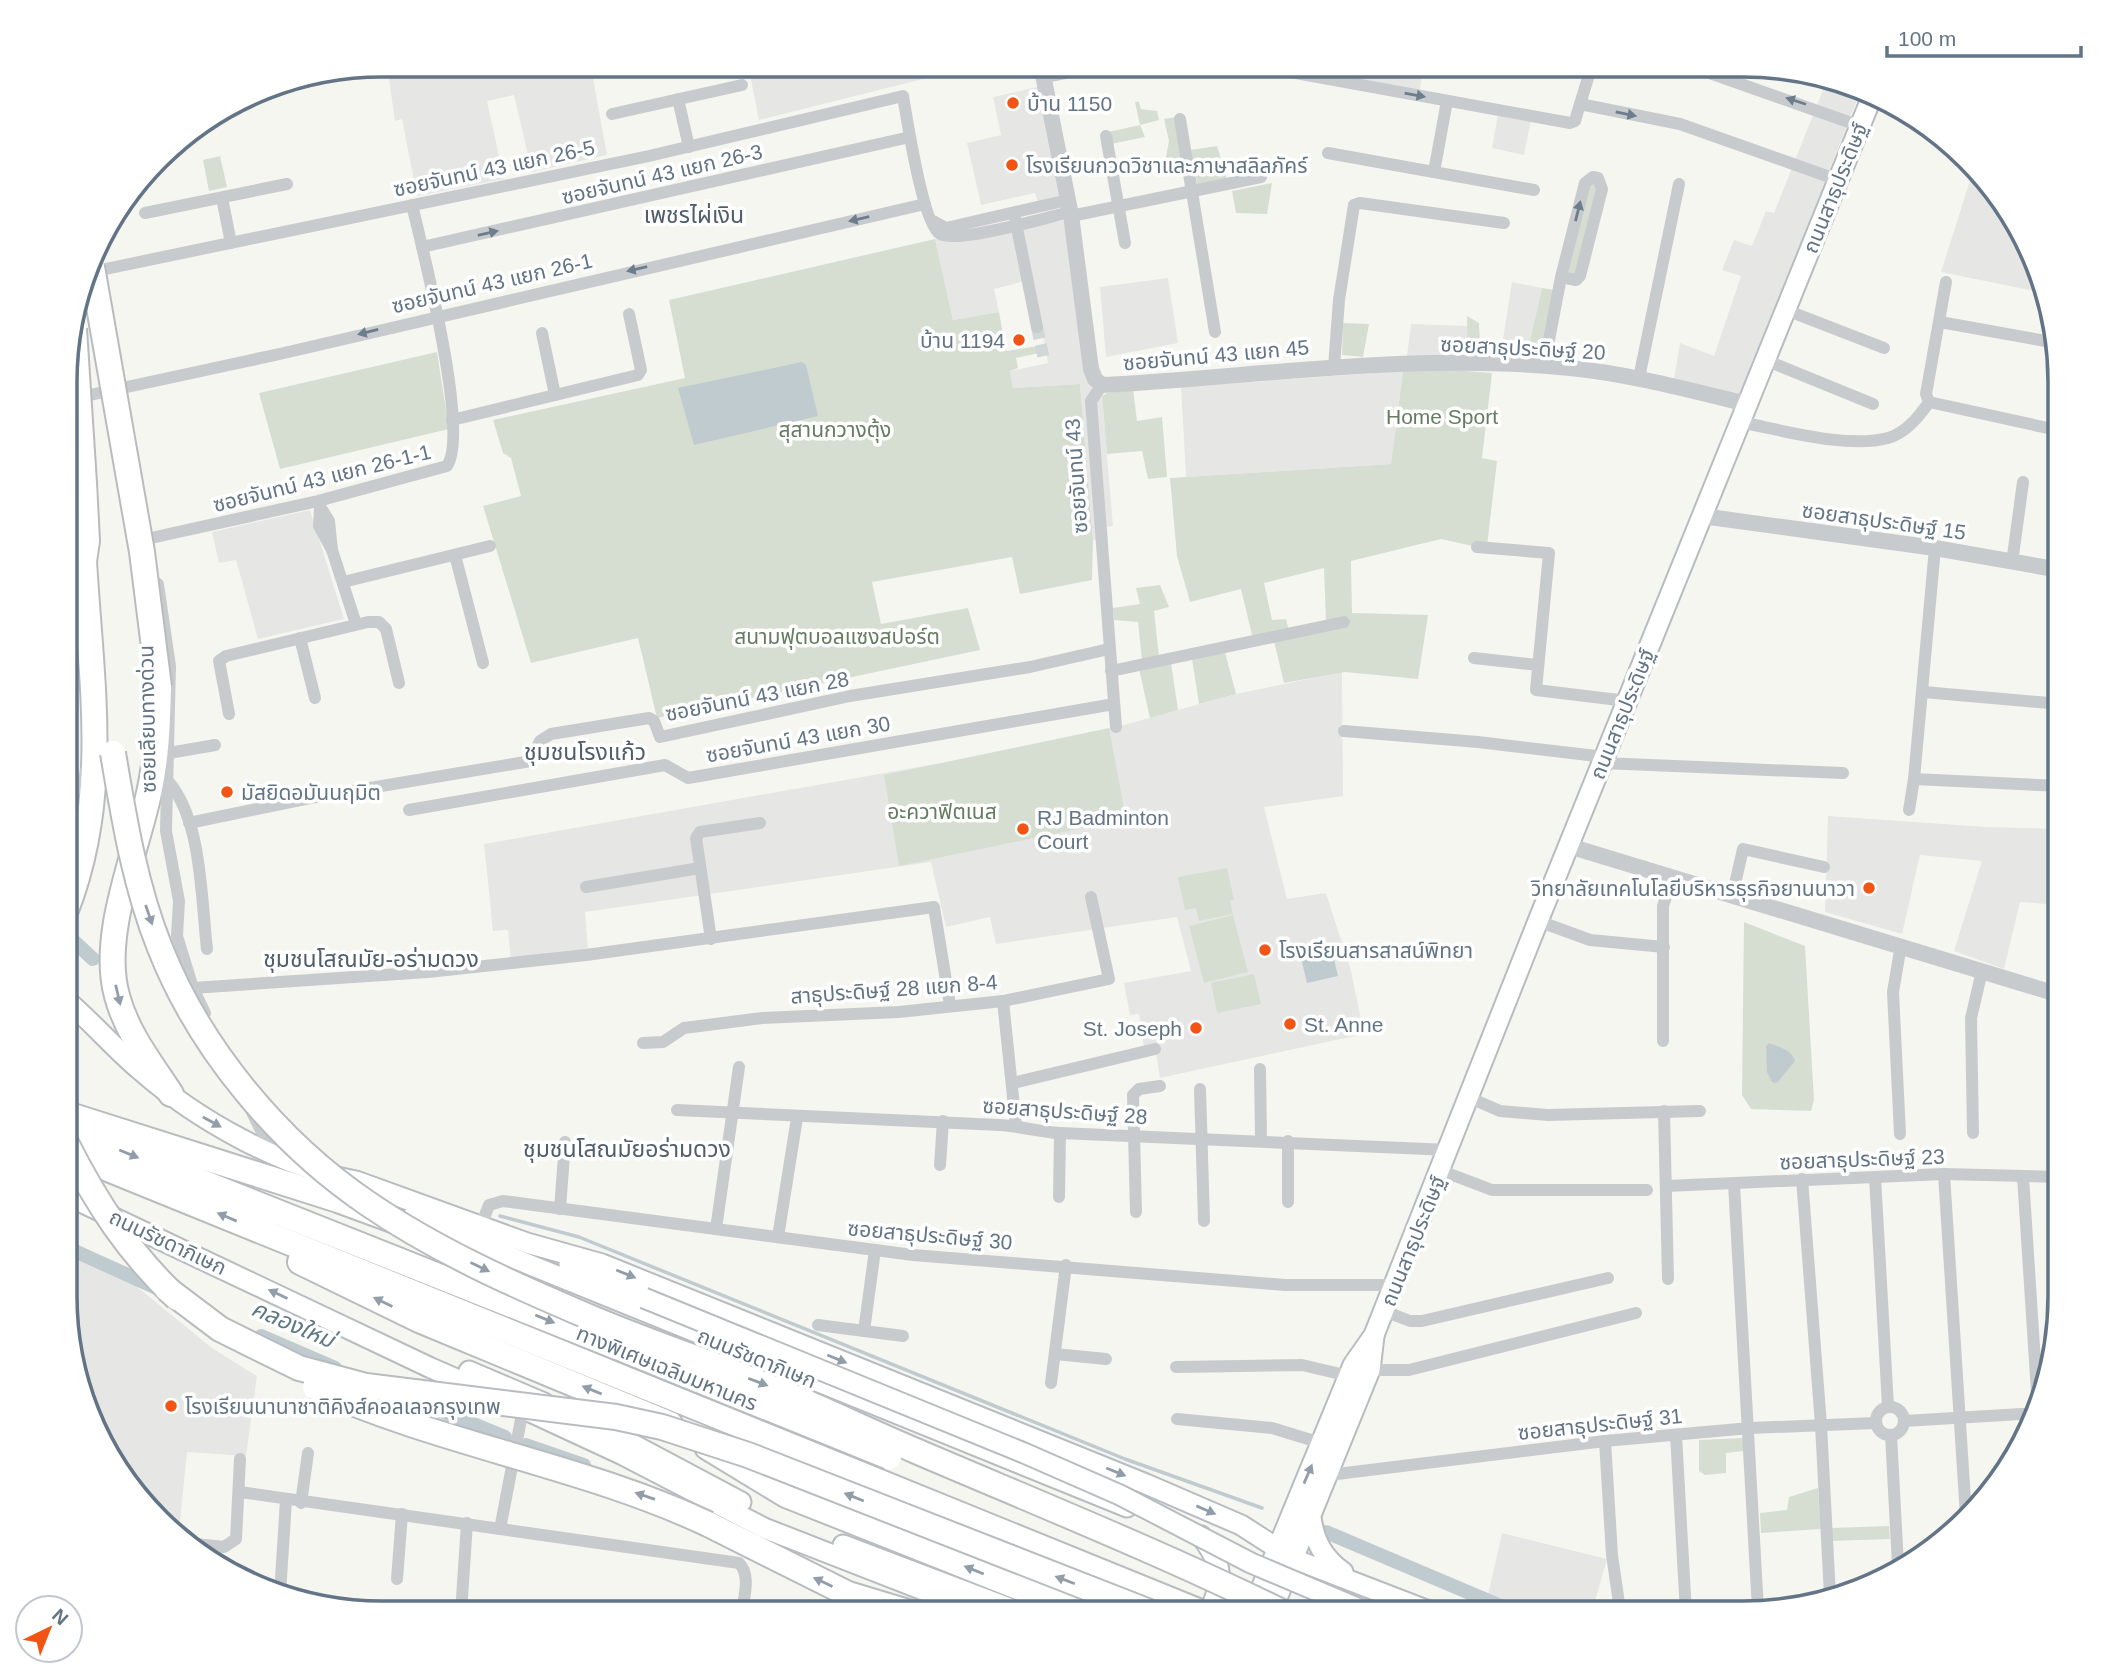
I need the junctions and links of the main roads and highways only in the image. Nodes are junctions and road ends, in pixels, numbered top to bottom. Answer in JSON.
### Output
{"nodes":[{"id":1,"x":1869,"y":104,"type":"edge"},
{"id":2,"x":96,"y":276,"type":"edge"},
{"id":3,"x":77,"y":377,"type":"edge"},
{"id":4,"x":87,"y":541,"type":"junction"},
{"id":5,"x":77,"y":878,"type":"edge"},
{"id":6,"x":77,"y":1011,"type":"edge"},
{"id":7,"x":171,"y":1094,"type":"junction"},
{"id":8,"x":77,"y":1117,"type":"edge"},
{"id":9,"x":77,"y":1132,"type":"edge"},
{"id":10,"x":77,"y":1161,"type":"edge"},
{"id":11,"x":77,"y":1167,"type":"edge"},
{"id":12,"x":329,"y":1176,"type":"junction"},
{"id":13,"x":77,"y":1200,"type":"edge"},
{"id":14,"x":424,"y":1222,"type":"junction"},
{"id":15,"x":256,"y":1229,"type":"junction"},
{"id":16,"x":527,"y":1243,"type":"junction"},
{"id":17,"x":167,"y":1289,"type":"junction"},
{"id":18,"x":1374,"y":1335,"type":"junction"},
{"id":19,"x":384,"y":1344,"type":"junction"},
{"id":20,"x":1008,"y":1460,"type":"junction"},
{"id":21,"x":1090,"y":1461,"type":"junction"},
{"id":22,"x":1290,"y":1515,"type":"junction"},
{"id":23,"x":1311,"y":1518,"type":"junction"},
{"id":24,"x":1241,"y":1525,"type":"junction"},
{"id":25,"x":1200,"y":1535,"type":"junction"},
{"id":26,"x":1274,"y":1553,"type":"junction"},
{"id":27,"x":1294,"y":1559,"type":"junction"},
{"id":28,"x":1357,"y":1583,"type":"junction"},
{"id":29,"x":871,"y":1601,"type":"edge"},
{"id":30,"x":951,"y":1601,"type":"edge"},
{"id":31,"x":991,"y":1601,"type":"edge"},
{"id":32,"x":1053,"y":1601,"type":"edge"},
{"id":33,"x":1121,"y":1601,"type":"edge"},
{"id":34,"x":1174,"y":1601,"type":"edge"},
{"id":35,"x":1212,"y":1601,"type":"edge"},
{"id":36,"x":1240,"y":1601,"type":"edge"},
{"id":37,"x":1256,"y":1601,"type":"edge"},
{"id":38,"x":1259,"y":1601,"type":"edge"},
{"id":39,"x":1275,"y":1601,"type":"edge"},
{"id":40,"x":1341,"y":1601,"type":"edge"},
{"id":41,"x":1396,"y":1601,"type":"edge"}],
"edges":[{"from":1,"to":18,"type":"main road","name":"ถนนสาธุประดิษฐ์"},
{"from":2,"to":7,"type":"highway","one_way":true,"bridge":true},
{"from":3,"to":4,"type":"highway","bridge":true},
{"from":4,"to":5,"type":"highway"},
{"from":4,"to":38,"type":"highway","one_way":true,"bridge":true},
{"from":6,"to":7,"type":"main road","name":"ถนนรัชดาภิเษก"},
{"from":7,"to":12,"type":"main road","name":"ถนนรัชดาภิเษก","one_way":true},
{"from":8,"to":14,"type":"highway"},
{"from":9,"to":36,"type":"highway","name":"ทางพิเศษเฉลิมมหานคร","one_way":true,"bridge":true},
{"from":15,"to":10,"type":"highway","name":"ทางพิเศษเฉลิมมหานคร","one_way":true},
{"from":11,"to":17,"type":"highway","bridge":true},
{"from":12,"to":14,"type":"main road","name":"ถนนรัชดาภิเษก"},
{"from":12,"to":16,"type":"main road","name":"ถนนรัชดาภิเษก"},
{"from":19,"to":13,"type":"main road","name":"ถนนรัชดาภิเษก","one_way":true},
{"from":14,"to":20,"type":"main road","name":"ถนนรัชดาภิเษก"},
{"from":32,"to":15,"type":"highway","one_way":true},
{"from":15,"to":34,"type":"highway","name":"ทางพิเศษเฉลิมมหานคร"},
{"from":16,"to":21,"type":"main road","name":"ถนนรัชดาภิเษก","one_way":true},
{"from":16,"to":40,"type":"main road","name":"ถนนรัชดาภิเษก","bridge":true},
{"from":29,"to":17,"type":"highway","one_way":true,"bridge":true},
{"from":33,"to":17,"type":"highway","one_way":true,"bridge":true},
{"from":22,"to":18,"type":"main road","name":"ถนนสาธุประดิษฐ์","one_way":true},
{"from":18,"to":23,"type":"main road","name":"ถนนสาธุประดิษฐ์"},
{"from":19,"to":30,"type":"main road","name":"ถนนรัชดาภิเษก"},
{"from":19,"to":31,"type":"main road","name":"ถนนรัชดาภิเษก"},
{"from":20,"to":21,"type":"main road"},
{"from":20,"to":25,"type":"main road","name":"ถนนรัชดาภิเษก"},
{"from":21,"to":24,"type":"main road","name":"ถนนรัชดาภิเษก","one_way":true},
{"from":22,"to":24,"type":"main road"},
{"from":22,"to":26,"type":"main road","name":"ถนนสาธุประดิษฐ์"},
{"from":23,"to":27,"type":"main road","name":"ถนนสาธุประดิษฐ์"},
{"from":23,"to":28,"type":"main road"},
{"from":24,"to":26,"type":"main road","name":"ถนนรัชดาภิเษก"},
{"from":25,"to":26,"type":"main road","name":"ถนนรัชดาภิเษก"},
{"from":25,"to":35,"type":"main road"},
{"from":26,"to":27,"type":"main road","name":"ถนนรัชดาภิเษก"},
{"from":26,"to":37,"type":"main road","name":"ถนนสาธุประดิษฐ์"},
{"from":27,"to":28,"type":"main road","name":"ถนนรัชดาภิเษก"},
{"from":27,"to":39,"type":"main road","name":"ถนนสาธุประดิษฐ์"},
{"from":28,"to":41,"type":"main road","name":"ถนนรัชดาภิเษก"}]}
